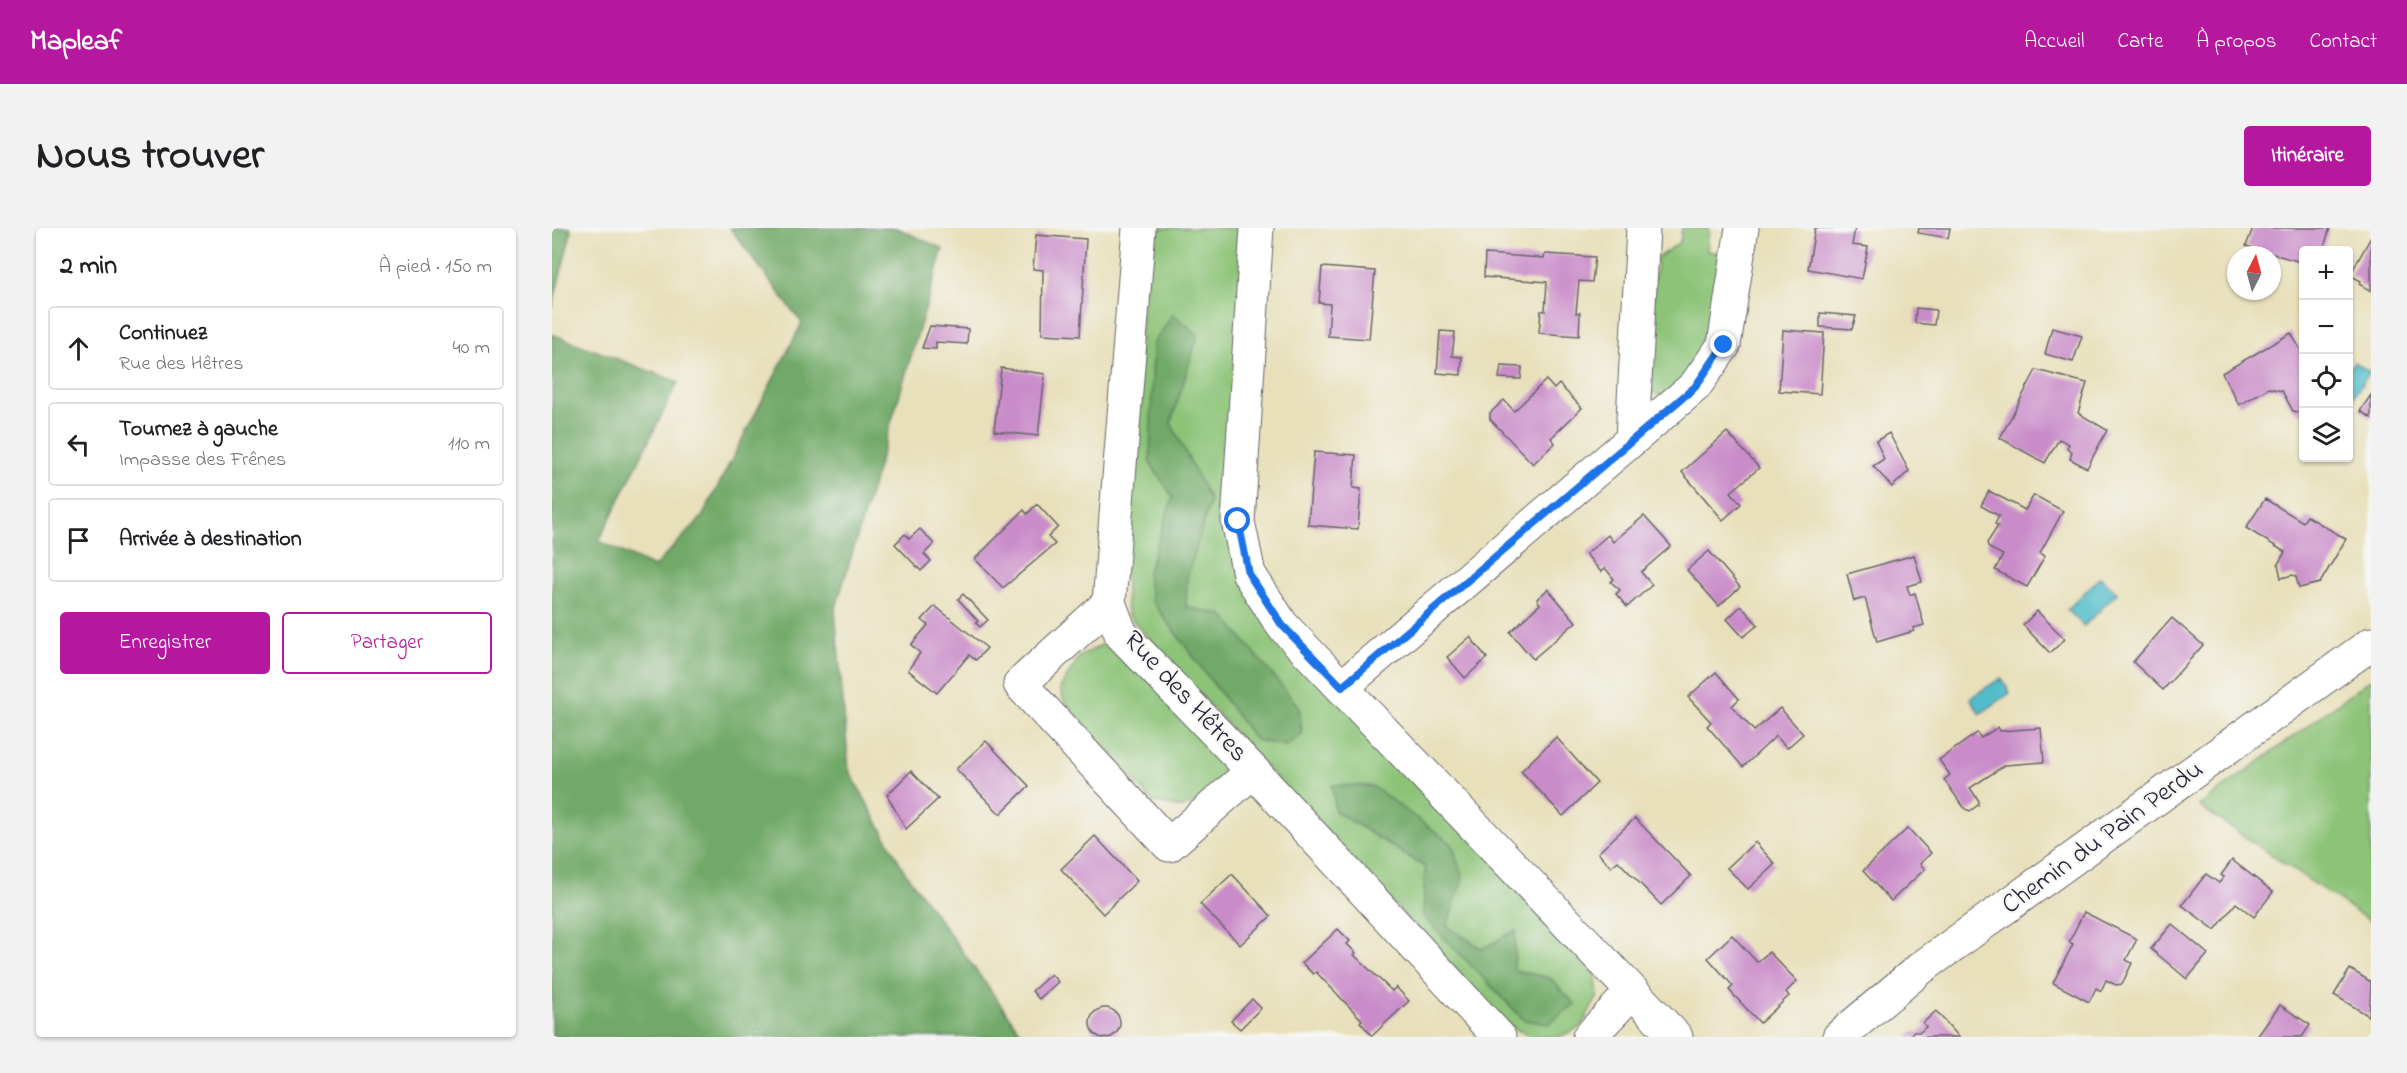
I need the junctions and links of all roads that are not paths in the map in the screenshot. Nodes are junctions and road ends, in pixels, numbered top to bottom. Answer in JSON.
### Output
{"nodes":[{"id":1,"x":1139,"y":228,"type":"edge"},
{"id":2,"x":1257,"y":228,"type":"edge"},
{"id":3,"x":1643,"y":228,"type":"edge"},
{"id":4,"x":1742,"y":228,"type":"edge"},
{"id":5,"x":1632,"y":439,"type":"junction"},
{"id":6,"x":1109,"y":603,"type":"junction"},
{"id":7,"x":2371,"y":644,"type":"edge"},
{"id":8,"x":1342,"y":687,"type":"junction"},
{"id":9,"x":1253,"y":771,"type":"junction"},
{"id":10,"x":1631,"y":993,"type":"junction"},
{"id":11,"x":1499,"y":1037,"type":"edge"},
{"id":12,"x":1588,"y":1037,"type":"edge"},
{"id":13,"x":1676,"y":1037,"type":"edge"},
{"id":14,"x":1839,"y":1037,"type":"edge"}],
"edges":[{"from":1,"to":6,"type":"street","name":"Rue des Hêtres"},
{"from":2,"to":8,"type":"street"},
{"from":3,"to":5,"type":"street"},
{"from":4,"to":5,"type":"street"},
{"from":5,"to":8,"type":"street"},
{"from":6,"to":9,"type":"street","name":"Rue des Hêtres"},
{"from":6,"to":9,"type":"street"},
{"from":7,"to":14,"type":"street","name":"Chemin du Pain Perdu"},
{"from":8,"to":10,"type":"street"},
{"from":9,"to":11,"type":"street","name":"Rue des Hêtres"},
{"from":10,"to":12,"type":"street"},
{"from":10,"to":13,"type":"street"}]}
